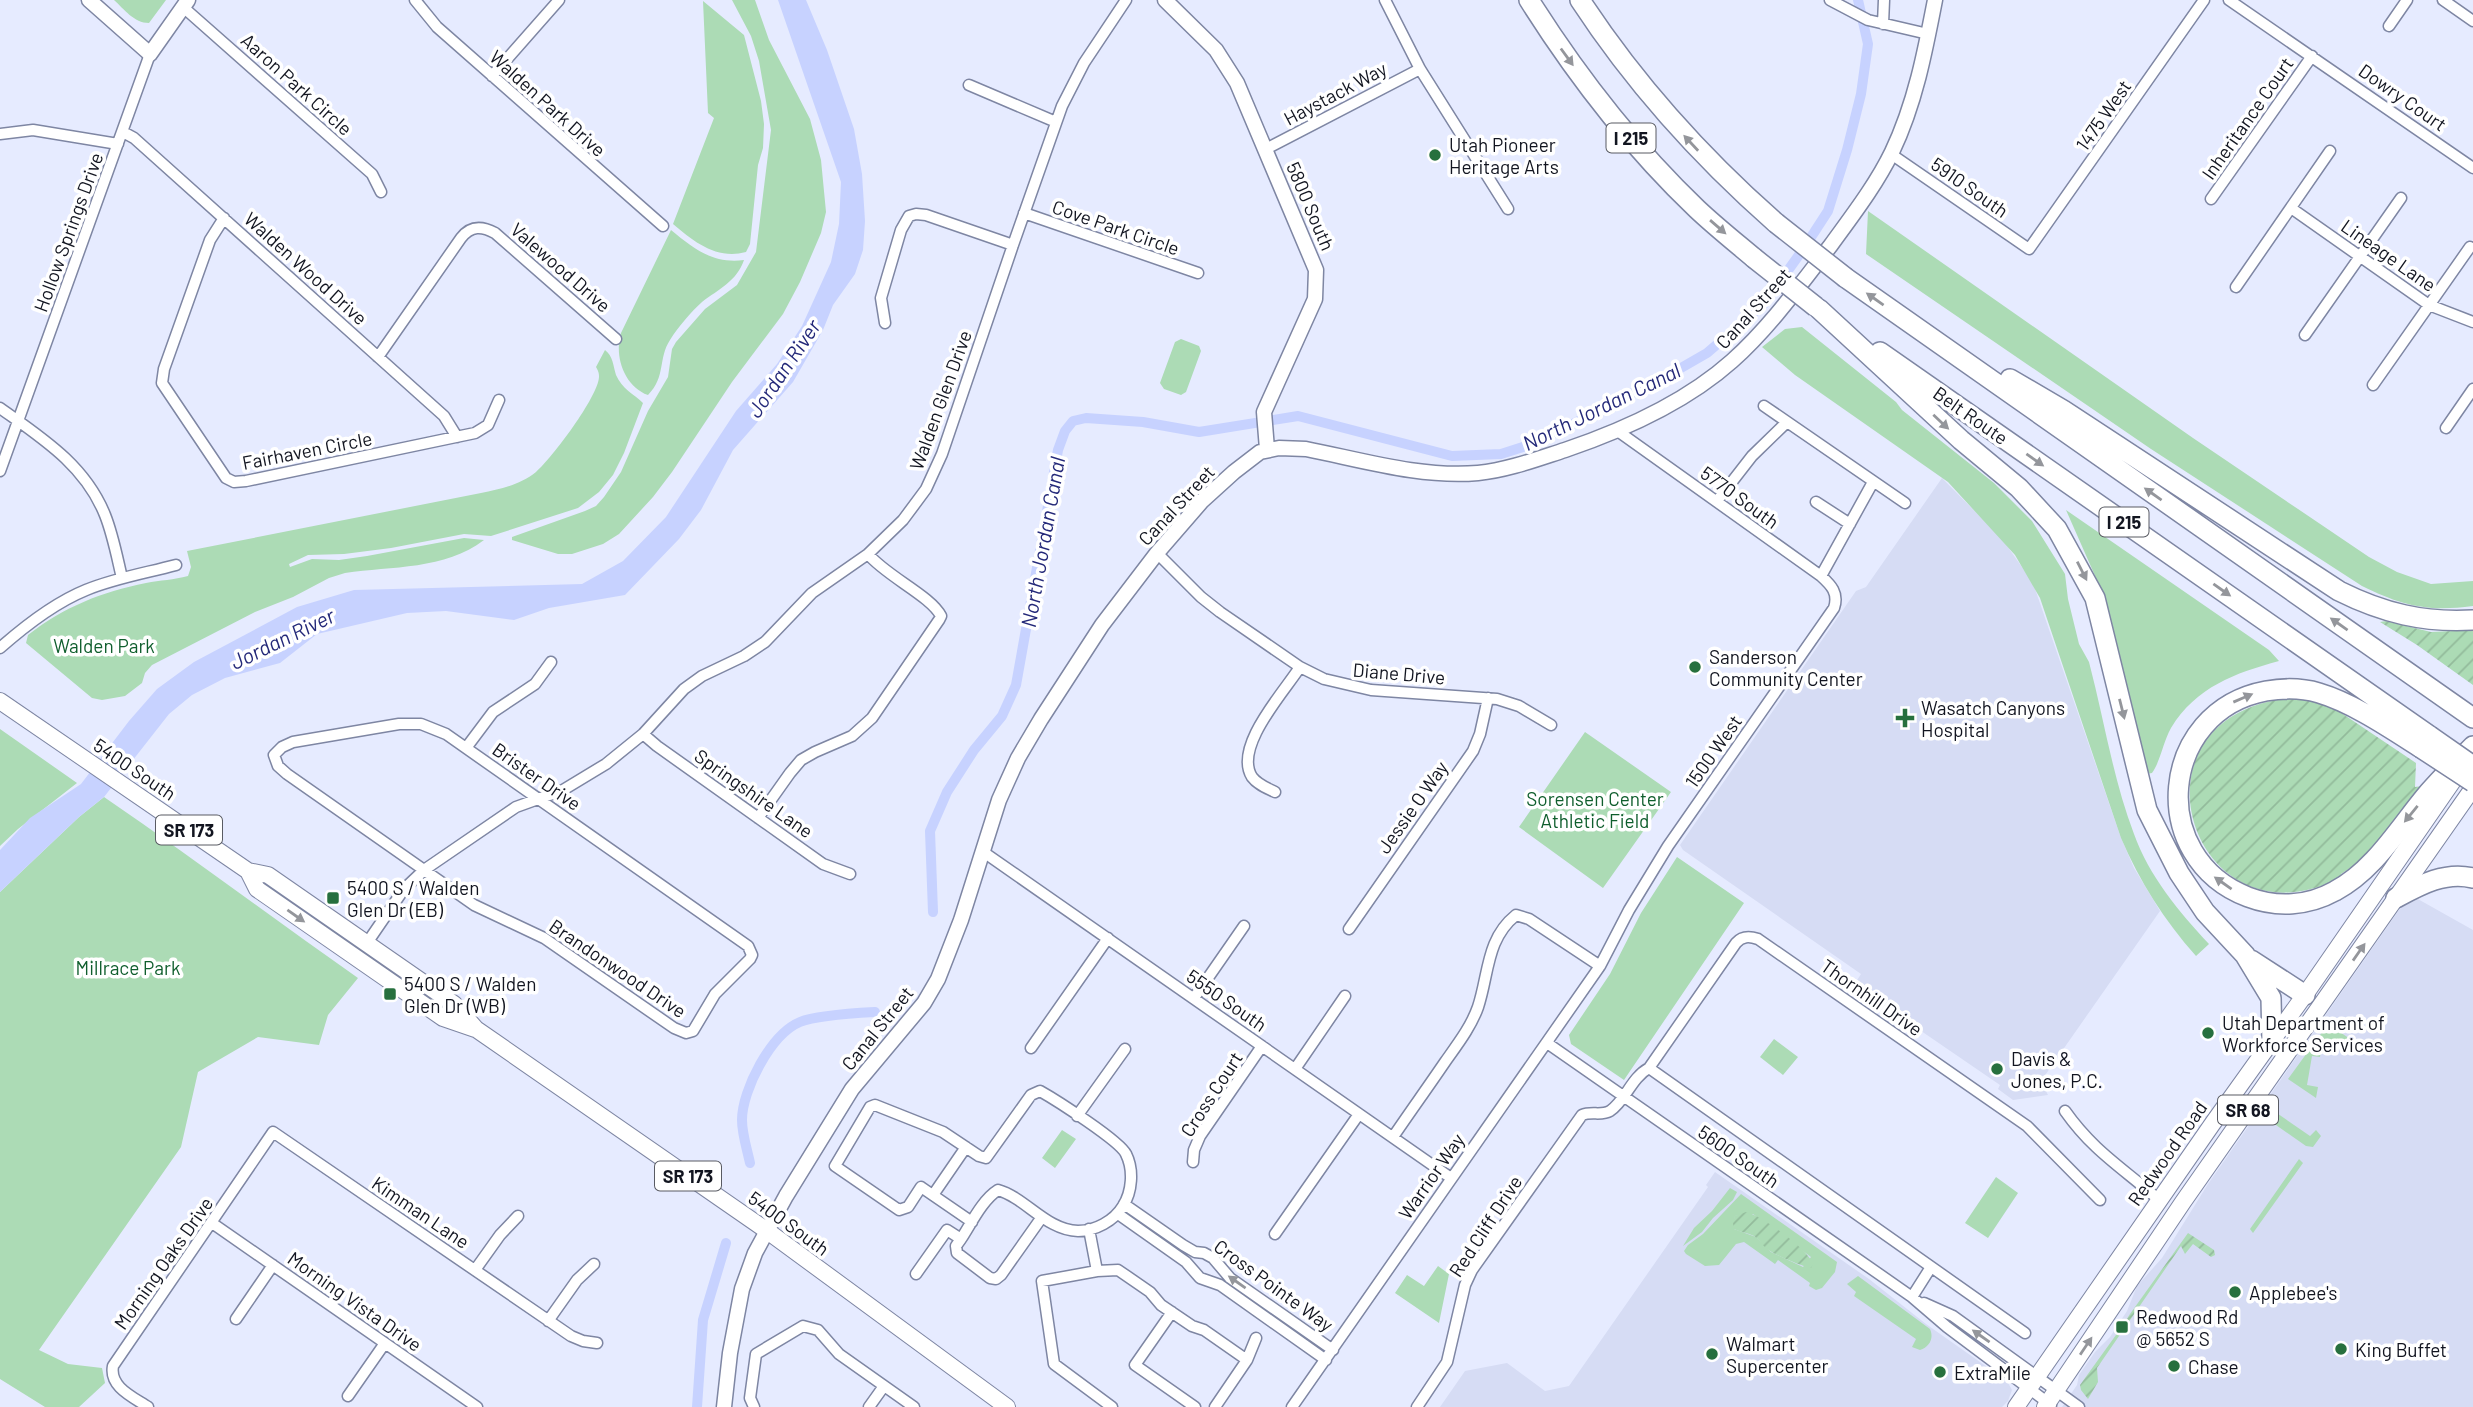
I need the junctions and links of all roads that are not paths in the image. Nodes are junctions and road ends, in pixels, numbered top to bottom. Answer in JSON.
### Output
{"nodes":[{"id":1,"x":89,"y":0,"type":"edge"},
{"id":2,"x":415,"y":0,"type":"edge"},
{"id":3,"x":559,"y":0,"type":"edge"},
{"id":4,"x":1126,"y":0,"type":"edge"},
{"id":5,"x":1165,"y":0,"type":"edge"},
{"id":6,"x":1385,"y":0,"type":"edge"},
{"id":7,"x":1529,"y":0,"type":"edge"},
{"id":8,"x":1580,"y":0,"type":"edge"},
{"id":9,"x":1884,"y":0,"type":"edge"},
{"id":10,"x":1935,"y":0,"type":"edge"},
{"id":11,"x":2204,"y":0,"type":"edge"},
{"id":12,"x":2229,"y":0,"type":"edge"},
{"id":13,"x":2407,"y":0,"type":"edge"},
{"id":14,"x":2444,"y":0,"type":"edge"},
{"id":15,"x":186,"y":3,"type":"edge"},
{"id":16,"x":1835,"y":3,"type":"edge"},
{"id":17,"x":2473,"y":21,"type":"edge"},
{"id":18,"x":1883,"y":24,"type":"junction"},
{"id":19,"x":2389,"y":26,"type":"dead end"},
{"id":20,"x":1928,"y":34,"type":"junction"},
{"id":21,"x":150,"y":54,"type":"junction"},
{"id":22,"x":2312,"y":56,"type":"junction"},
{"id":23,"x":1420,"y":69,"type":"junction"},
{"id":24,"x":492,"y":76,"type":"junction"},
{"id":25,"x":969,"y":85,"type":"dead end"},
{"id":26,"x":1056,"y":122,"type":"junction"},
{"id":27,"x":123,"y":132,"type":"junction"},
{"id":28,"x":0,"y":134,"type":"edge"},
{"id":29,"x":118,"y":144,"type":"junction"},
{"id":30,"x":1266,"y":149,"type":"junction"},
{"id":31,"x":2330,"y":151,"type":"dead end"},
{"id":32,"x":1891,"y":154,"type":"junction"},
{"id":33,"x":2473,"y":168,"type":"edge"},
{"id":34,"x":381,"y":192,"type":"dead end"},
{"id":35,"x":2401,"y":198,"type":"dead end"},
{"id":36,"x":2211,"y":199,"type":"dead end"},
{"id":37,"x":2291,"y":208,"type":"junction"},
{"id":38,"x":1508,"y":209,"type":"dead end"},
{"id":39,"x":1024,"y":213,"type":"junction"},
{"id":40,"x":224,"y":218,"type":"junction"},
{"id":41,"x":663,"y":226,"type":"dead end"},
{"id":42,"x":1013,"y":244,"type":"junction"},
{"id":43,"x":2470,"y":247,"type":"dead end"},
{"id":44,"x":2029,"y":249,"type":"joint"},
{"id":45,"x":2360,"y":257,"type":"junction"},
{"id":46,"x":1198,"y":273,"type":"dead end"},
{"id":47,"x":2236,"y":287,"type":"dead end"},
{"id":48,"x":2429,"y":305,"type":"junction"},
{"id":49,"x":1817,"y":308,"type":"junction"},
{"id":50,"x":1905,"y":319,"type":"junction"},
{"id":51,"x":2473,"y":322,"type":"edge"},
{"id":52,"x":885,"y":323,"type":"dead end"},
{"id":53,"x":2305,"y":335,"type":"dead end"},
{"id":54,"x":615,"y":339,"type":"dead end"},
{"id":55,"x":378,"y":357,"type":"junction"},
{"id":56,"x":2373,"y":385,"type":"dead end"},
{"id":57,"x":2473,"y":389,"type":"edge"},
{"id":58,"x":499,"y":400,"type":"dead end"},
{"id":59,"x":1764,"y":406,"type":"dead end"},
{"id":60,"x":0,"y":408,"type":"edge"},
{"id":61,"x":18,"y":421,"type":"junction"},
{"id":62,"x":1787,"y":422,"type":"junction"},
{"id":63,"x":2446,"y":428,"type":"dead end"},
{"id":64,"x":1619,"y":432,"type":"junction"},
{"id":65,"x":457,"y":437,"type":"junction"},
{"id":66,"x":1267,"y":449,"type":"junction"},
{"id":67,"x":0,"y":471,"type":"edge"},
{"id":68,"x":1873,"y":482,"type":"junction"},
{"id":69,"x":1717,"y":501,"type":"junction"},
{"id":70,"x":1816,"y":502,"type":"dead end"},
{"id":71,"x":1905,"y":503,"type":"dead end"},
{"id":72,"x":1850,"y":524,"type":"junction"},
{"id":73,"x":1157,"y":553,"type":"junction"},
{"id":74,"x":868,"y":554,"type":"junction"},
{"id":75,"x":176,"y":565,"type":"dead end"},
{"id":76,"x":1821,"y":576,"type":"junction"},
{"id":77,"x":122,"y":578,"type":"junction"},
{"id":78,"x":1836,"y":595,"type":"joint"},
{"id":79,"x":2473,"y":620,"type":"edge"},
{"id":80,"x":0,"y":648,"type":"edge"},
{"id":81,"x":551,"y":662,"type":"dead end"},
{"id":82,"x":1300,"y":667,"type":"junction"},
{"id":83,"x":1488,"y":698,"type":"junction"},
{"id":84,"x":0,"y":701,"type":"edge"},
{"id":85,"x":2463,"y":703,"type":"edge"},
{"id":86,"x":2473,"y":718,"type":"edge"},
{"id":87,"x":1550,"y":725,"type":"dead end"},
{"id":88,"x":643,"y":734,"type":"junction"},
{"id":89,"x":2426,"y":742,"type":"junction"},
{"id":90,"x":2473,"y":746,"type":"edge"},
{"id":91,"x":466,"y":748,"type":"junction"},
{"id":92,"x":2473,"y":751,"type":"edge"},
{"id":93,"x":274,"y":755,"type":"joint"},
{"id":94,"x":2473,"y":765,"type":"edge"},
{"id":95,"x":2473,"y":782,"type":"edge"},
{"id":96,"x":2473,"y":788,"type":"edge"},
{"id":97,"x":1275,"y":792,"type":"dead end"},
{"id":98,"x":538,"y":798,"type":"junction"},
{"id":99,"x":758,"y":818,"type":"junction"},
{"id":100,"x":982,"y":850,"type":"junction"},
{"id":101,"x":248,"y":870,"type":"junction"},
{"id":102,"x":424,"y":870,"type":"junction"},
{"id":103,"x":850,"y":874,"type":"dead end"},
{"id":104,"x":2473,"y":878,"type":"edge"},
{"id":105,"x":2396,"y":898,"type":"junction"},
{"id":106,"x":1244,"y":926,"type":"dead end"},
{"id":107,"x":1349,"y":929,"type":"dead end"},
{"id":108,"x":1108,"y":938,"type":"junction"},
{"id":109,"x":367,"y":943,"type":"junction"},
{"id":110,"x":752,"y":955,"type":"joint"},
{"id":111,"x":2245,"y":955,"type":"junction"},
{"id":112,"x":1600,"y":966,"type":"junction"},
{"id":113,"x":2305,"y":995,"type":"junction"},
{"id":114,"x":1345,"y":996,"type":"dead end"},
{"id":115,"x":1194,"y":998,"type":"junction"},
{"id":116,"x":476,"y":1029,"type":"junction"},
{"id":117,"x":2272,"y":1042,"type":"junction"},
{"id":118,"x":1547,"y":1043,"type":"junction"},
{"id":119,"x":1262,"y":1046,"type":"junction"},
{"id":120,"x":1031,"y":1048,"type":"dead end"},
{"id":121,"x":1125,"y":1049,"type":"dead end"},
{"id":122,"x":1649,"y":1068,"type":"junction"},
{"id":123,"x":1295,"y":1069,"type":"junction"},
{"id":124,"x":1623,"y":1096,"type":"junction"},
{"id":125,"x":2065,"y":1111,"type":"dead end"},
{"id":126,"x":1359,"y":1114,"type":"junction"},
{"id":127,"x":1077,"y":1116,"type":"junction"},
{"id":128,"x":2213,"y":1123,"type":"junction"},
{"id":129,"x":273,"y":1132,"type":"joint"},
{"id":130,"x":1393,"y":1137,"type":"junction"},
{"id":131,"x":966,"y":1147,"type":"junction"},
{"id":132,"x":1193,"y":1162,"type":"dead end"},
{"id":133,"x":1451,"y":1178,"type":"junction"},
{"id":134,"x":933,"y":1195,"type":"junction"},
{"id":135,"x":2100,"y":1200,"type":"dead end"},
{"id":136,"x":2159,"y":1200,"type":"junction"},
{"id":137,"x":1121,"y":1209,"type":"junction"},
{"id":138,"x":2175,"y":1214,"type":"junction"},
{"id":139,"x":519,"y":1216,"type":"dead end"},
{"id":140,"x":1042,"y":1217,"type":"junction"},
{"id":141,"x":972,"y":1222,"type":"junction"},
{"id":142,"x":212,"y":1223,"type":"junction"},
{"id":143,"x":1089,"y":1229,"type":"junction"},
{"id":144,"x":766,"y":1230,"type":"junction"},
{"id":145,"x":1275,"y":1234,"type":"dead end"},
{"id":146,"x":961,"y":1239,"type":"junction"},
{"id":147,"x":594,"y":1264,"type":"dead end"},
{"id":148,"x":273,"y":1265,"type":"junction"},
{"id":149,"x":1931,"y":1267,"type":"junction"},
{"id":150,"x":475,"y":1270,"type":"junction"},
{"id":151,"x":1097,"y":1271,"type":"junction"},
{"id":152,"x":916,"y":1274,"type":"dead end"},
{"id":153,"x":2122,"y":1294,"type":"junction"},
{"id":154,"x":1912,"y":1297,"type":"junction"},
{"id":155,"x":1172,"y":1312,"type":"junction"},
{"id":156,"x":236,"y":1319,"type":"dead end"},
{"id":157,"x":548,"y":1321,"type":"junction"},
{"id":158,"x":2025,"y":1333,"type":"dead end"},
{"id":159,"x":1256,"y":1338,"type":"dead end"},
{"id":160,"x":597,"y":1342,"type":"dead end"},
{"id":161,"x":385,"y":1343,"type":"junction"},
{"id":162,"x":1329,"y":1355,"type":"junction"},
{"id":163,"x":1247,"y":1360,"type":"junction"},
{"id":164,"x":2033,"y":1383,"type":"junction"},
{"id":165,"x":884,"y":1386,"type":"junction"},
{"id":166,"x":348,"y":1395,"type":"dead end"},
{"id":167,"x":2050,"y":1402,"type":"edge"},
{"id":168,"x":148,"y":1407,"type":"edge"},
{"id":169,"x":477,"y":1407,"type":"edge"},
{"id":170,"x":723,"y":1407,"type":"edge"},
{"id":171,"x":754,"y":1407,"type":"edge"},
{"id":172,"x":869,"y":1407,"type":"edge"},
{"id":173,"x":914,"y":1407,"type":"edge"},
{"id":174,"x":1007,"y":1407,"type":"edge"},
{"id":175,"x":1112,"y":1407,"type":"edge"},
{"id":176,"x":1195,"y":1407,"type":"edge"},
{"id":177,"x":1215,"y":1407,"type":"edge"},
{"id":178,"x":1293,"y":1407,"type":"edge"},
{"id":179,"x":1417,"y":1407,"type":"edge"},
{"id":180,"x":2016,"y":1407,"type":"edge"},
{"id":181,"x":2078,"y":1407,"type":"edge"}],
"edges":[{"from":1,"to":21,"type":"street"},
{"from":2,"to":24,"type":"street","name":"Walden Park Drive"},
{"from":3,"to":24,"type":"street"},
{"from":4,"to":26,"type":"street","name":"Walden Glen Drive"},
{"from":5,"to":30,"type":"street","name":"5800 South"},
{"from":6,"to":23,"type":"street"},
{"from":7,"to":49,"type":"highway","name":"Belt Route","number":"I 215","one_way":true,"bridge":true},
{"from":50,"to":8,"type":"highway","name":"Belt Route","number":"I 215","one_way":true,"bridge":true},
{"from":9,"to":18,"type":"street"},
{"from":10,"to":20,"type":"street","name":"Canal Street"},
{"from":11,"to":44,"type":"street","name":"1475 West"},
{"from":12,"to":22,"type":"street","name":"Dowry Court"},
{"from":13,"to":19,"type":"street"},
{"from":14,"to":17,"type":"street"},
{"from":15,"to":21,"type":"street"},
{"from":15,"to":34,"type":"street","name":"Aaron Park Circle"},
{"from":16,"to":18,"type":"street"},
{"from":18,"to":20,"type":"street"},
{"from":20,"to":32,"type":"street","name":"Canal Street"},
{"from":21,"to":27,"type":"street","name":"Hollow Springs Drive"},
{"from":22,"to":33,"type":"street","name":"Dowry Court"},
{"from":22,"to":36,"type":"street","name":"Inheritance Court"},
{"from":23,"to":30,"type":"street","name":"Haystack Way"},
{"from":23,"to":38,"type":"street"},
{"from":24,"to":41,"type":"street","name":"Walden Park Drive"},
{"from":25,"to":26,"type":"street"},
{"from":26,"to":39,"type":"street","name":"Walden Glen Drive"},
{"from":27,"to":29,"type":"street","name":"Hollow Springs Drive"},
{"from":27,"to":40,"type":"street","name":"Walden Wood Drive"},
{"from":28,"to":29,"type":"street"},
{"from":29,"to":61,"type":"street","name":"Hollow Springs Drive"},
{"from":30,"to":66,"type":"street","name":"5800 South"},
{"from":31,"to":37,"type":"street"},
{"from":32,"to":44,"type":"street","name":"5910 South"},
{"from":32,"to":64,"type":"street","name":"Canal Street"},
{"from":35,"to":45,"type":"street"},
{"from":37,"to":45,"type":"street","name":"Lineage Lane"},
{"from":37,"to":47,"type":"street"},
{"from":39,"to":42,"type":"street","name":"Walden Glen Drive"},
{"from":39,"to":46,"type":"street","name":"Cove Park Circle"},
{"from":40,"to":55,"type":"street","name":"Walden Wood Drive"},
{"from":40,"to":65,"type":"street","name":"Fairhaven Circle"},
{"from":42,"to":52,"type":"street"},
{"from":42,"to":74,"type":"street","name":"Walden Glen Drive"},
{"from":43,"to":48,"type":"street"},
{"from":45,"to":48,"type":"street","name":"Lineage Lane"},
{"from":45,"to":53,"type":"street"},
{"from":48,"to":51,"type":"street","name":"Lineage Lane"},
{"from":48,"to":56,"type":"street"},
{"from":49,"to":89,"type":"highway","name":"Belt Route","number":"I 215","one_way":true},
{"from":49,"to":111,"type":"highway","one_way":true},
{"from":50,"to":79,"type":"highway"},
{"from":85,"to":50,"type":"highway","name":"Belt Route","number":"I 215","one_way":true},
{"from":54,"to":55,"type":"street","name":"Valewood Drive"},
{"from":55,"to":65,"type":"street","name":"Walden Wood Drive"},
{"from":57,"to":63,"type":"street"},
{"from":58,"to":65,"type":"street","name":"Fairhaven Circle"},
{"from":59,"to":62,"type":"street"},
{"from":60,"to":61,"type":"street"},
{"from":61,"to":67,"type":"street","name":"Hollow Springs Drive"},
{"from":61,"to":77,"type":"street"},
{"from":62,"to":68,"type":"street"},
{"from":62,"to":69,"type":"street"},
{"from":64,"to":66,"type":"street","name":"Canal Street"},
{"from":64,"to":69,"type":"street","name":"5770 South"},
{"from":66,"to":73,"type":"street","name":"Canal Street"},
{"from":68,"to":71,"type":"street"},
{"from":68,"to":72,"type":"street"},
{"from":69,"to":76,"type":"street","name":"5770 South"},
{"from":70,"to":72,"type":"street"},
{"from":72,"to":76,"type":"street"},
{"from":73,"to":82,"type":"street","name":"Diane Drive"},
{"from":73,"to":100,"type":"street","name":"Canal Street"},
{"from":74,"to":88,"type":"street","name":"Walden Glen Drive"},
{"from":74,"to":99,"type":"street"},
{"from":75,"to":77,"type":"street"},
{"from":76,"to":78,"type":"street","name":"5770 South"},
{"from":77,"to":80,"type":"street"},
{"from":78,"to":112,"type":"street","name":"1500 West"},
{"from":81,"to":91,"type":"street"},
{"from":82,"to":83,"type":"street","name":"Diane Drive"},
{"from":82,"to":97,"type":"street"},
{"from":83,"to":87,"type":"street","name":"Diane Drive"},
{"from":83,"to":107,"type":"street","name":"Jessie O Way"},
{"from":84,"to":101,"type":"main road","name":"5400 South","number":"SR 173"},
{"from":85,"to":86,"type":"highway","name":"Belt Route","number":"I 215"},
{"from":88,"to":98,"type":"street","name":"Walden Glen Drive"},
{"from":88,"to":99,"type":"street","name":"Springshire Lane"},
{"from":90,"to":89,"type":"highway","one_way":true},
{"from":89,"to":94,"type":"highway","name":"Belt Route","number":"I 215","bridge":true},
{"from":89,"to":95,"type":"highway","bridge":true},
{"from":91,"to":93,"type":"street","name":"Brister Drive"},
{"from":91,"to":98,"type":"street","name":"Brister Drive"},
{"from":92,"to":113,"type":"main road","name":"Redwood Road","number":"SR 68"},
{"from":93,"to":102,"type":"street","name":"Brandonwood Drive"},
{"from":96,"to":105,"type":"main road","number":"SR 68"},
{"from":98,"to":102,"type":"street","name":"Walden Glen Drive"},
{"from":98,"to":110,"type":"street","name":"Brister Drive"},
{"from":99,"to":103,"type":"street","name":"Springshire Lane"},
{"from":100,"to":108,"type":"street","name":"5550 South"},
{"from":100,"to":144,"type":"street","name":"Canal Street"},
{"from":101,"to":109,"type":"main road","name":"5400 South","number":"SR 173"},
{"from":101,"to":116,"type":"main road","name":"5400 South","number":"SR 173","one_way":true},
{"from":102,"to":109,"type":"street","name":"Walden Glen Drive"},
{"from":102,"to":110,"type":"street","name":"Brandonwood Drive"},
{"from":104,"to":105,"type":"highway"},
{"from":138,"to":105,"type":"main road","number":"SR 68","one_way":true},
{"from":106,"to":115,"type":"street"},
{"from":108,"to":115,"type":"street","name":"5550 South"},
{"from":108,"to":120,"type":"street"},
{"from":109,"to":116,"type":"main road","name":"5400 South","number":"SR 173"},
{"from":111,"to":113,"type":"highway"},
{"from":111,"to":117,"type":"highway"},
{"from":112,"to":118,"type":"street","name":"Warrior Way"},
{"from":112,"to":130,"type":"street"},
{"from":113,"to":117,"type":"main road","name":"Redwood Road","number":"SR 68"},
{"from":114,"to":123,"type":"street"},
{"from":115,"to":119,"type":"street","name":"5550 South"},
{"from":116,"to":144,"type":"main road","name":"5400 South","number":"SR 173"},
{"from":117,"to":128,"type":"main road","name":"Redwood Road","number":"SR 68"},
{"from":118,"to":124,"type":"street","name":"5600 South"},
{"from":118,"to":133,"type":"street","name":"Warrior Way"},
{"from":119,"to":123,"type":"street","name":"5550 South"},
{"from":119,"to":132,"type":"street","name":"Cross Court"},
{"from":121,"to":127,"type":"street"},
{"from":122,"to":124,"type":"street","name":"Thornhill Drive"},
{"from":122,"to":135,"type":"street","name":"Thornhill Drive"},
{"from":122,"to":149,"type":"street"},
{"from":123,"to":126,"type":"street","name":"5550 South"},
{"from":124,"to":154,"type":"street","name":"5600 South"},
{"from":124,"to":179,"type":"street","name":"Red Cliff Drive"},
{"from":125,"to":136,"type":"street"},
{"from":126,"to":130,"type":"street","name":"5550 South"},
{"from":126,"to":145,"type":"street"},
{"from":127,"to":131,"type":"street"},
{"from":127,"to":137,"type":"street"},
{"from":128,"to":136,"type":"main road","name":"Redwood Road","number":"SR 68"},
{"from":128,"to":138,"type":"main road"},
{"from":129,"to":142,"type":"street","name":"Morning Oaks Drive"},
{"from":129,"to":150,"type":"street","name":"Kimman Lane"},
{"from":130,"to":133,"type":"street","name":"5550 South"},
{"from":131,"to":134,"type":"street"},
{"from":131,"to":134,"type":"street"},
{"from":133,"to":162,"type":"street","name":"Warrior Way"},
{"from":134,"to":141,"type":"street"},
{"from":136,"to":153,"type":"main road"},
{"from":136,"to":164,"type":"main road","name":"Redwood Road","number":"SR 68"},
{"from":137,"to":143,"type":"street"},
{"from":137,"to":162,"type":"street","name":"Cross Pointe Way"},
{"from":162,"to":137,"type":"street","name":"Cross Pointe Way","one_way":true},
{"from":138,"to":153,"type":"main road","number":"SR 68"},
{"from":139,"to":150,"type":"street"},
{"from":140,"to":141,"type":"street"},
{"from":140,"to":143,"type":"street"},
{"from":140,"to":146,"type":"street"},
{"from":141,"to":146,"type":"street"},
{"from":142,"to":148,"type":"street","name":"Morning Vista Drive"},
{"from":142,"to":168,"type":"street","name":"Morning Oaks Drive"},
{"from":143,"to":151,"type":"street"},
{"from":144,"to":170,"type":"street","name":"Canal Street"},
{"from":144,"to":174,"type":"main road","name":"5400 South","number":"SR 173"},
{"from":146,"to":152,"type":"street"},
{"from":147,"to":157,"type":"street"},
{"from":148,"to":156,"type":"street"},
{"from":148,"to":161,"type":"street","name":"Morning Vista Drive"},
{"from":149,"to":154,"type":"street"},
{"from":149,"to":158,"type":"street"},
{"from":150,"to":157,"type":"street","name":"Kimman Lane"},
{"from":151,"to":155,"type":"street"},
{"from":151,"to":175,"type":"street"},
{"from":167,"to":153,"type":"main road","number":"SR 68","one_way":true},
{"from":154,"to":164,"type":"street","name":"5600 South"},
{"from":155,"to":163,"type":"street"},
{"from":155,"to":176,"type":"street"},
{"from":157,"to":160,"type":"street","name":"Kimman Lane"},
{"from":159,"to":163,"type":"street"},
{"from":161,"to":166,"type":"street"},
{"from":161,"to":169,"type":"street","name":"Morning Vista Drive"},
{"from":162,"to":178,"type":"street","name":"Warrior Way"},
{"from":163,"to":177,"type":"street"},
{"from":164,"to":167,"type":"street","name":"5600 South"},
{"from":164,"to":180,"type":"main road","name":"Redwood Road","number":"SR 68"},
{"from":165,"to":171,"type":"street"},
{"from":165,"to":172,"type":"street"},
{"from":165,"to":173,"type":"street"},
{"from":167,"to":181,"type":"street","name":"5600 South"}]}
